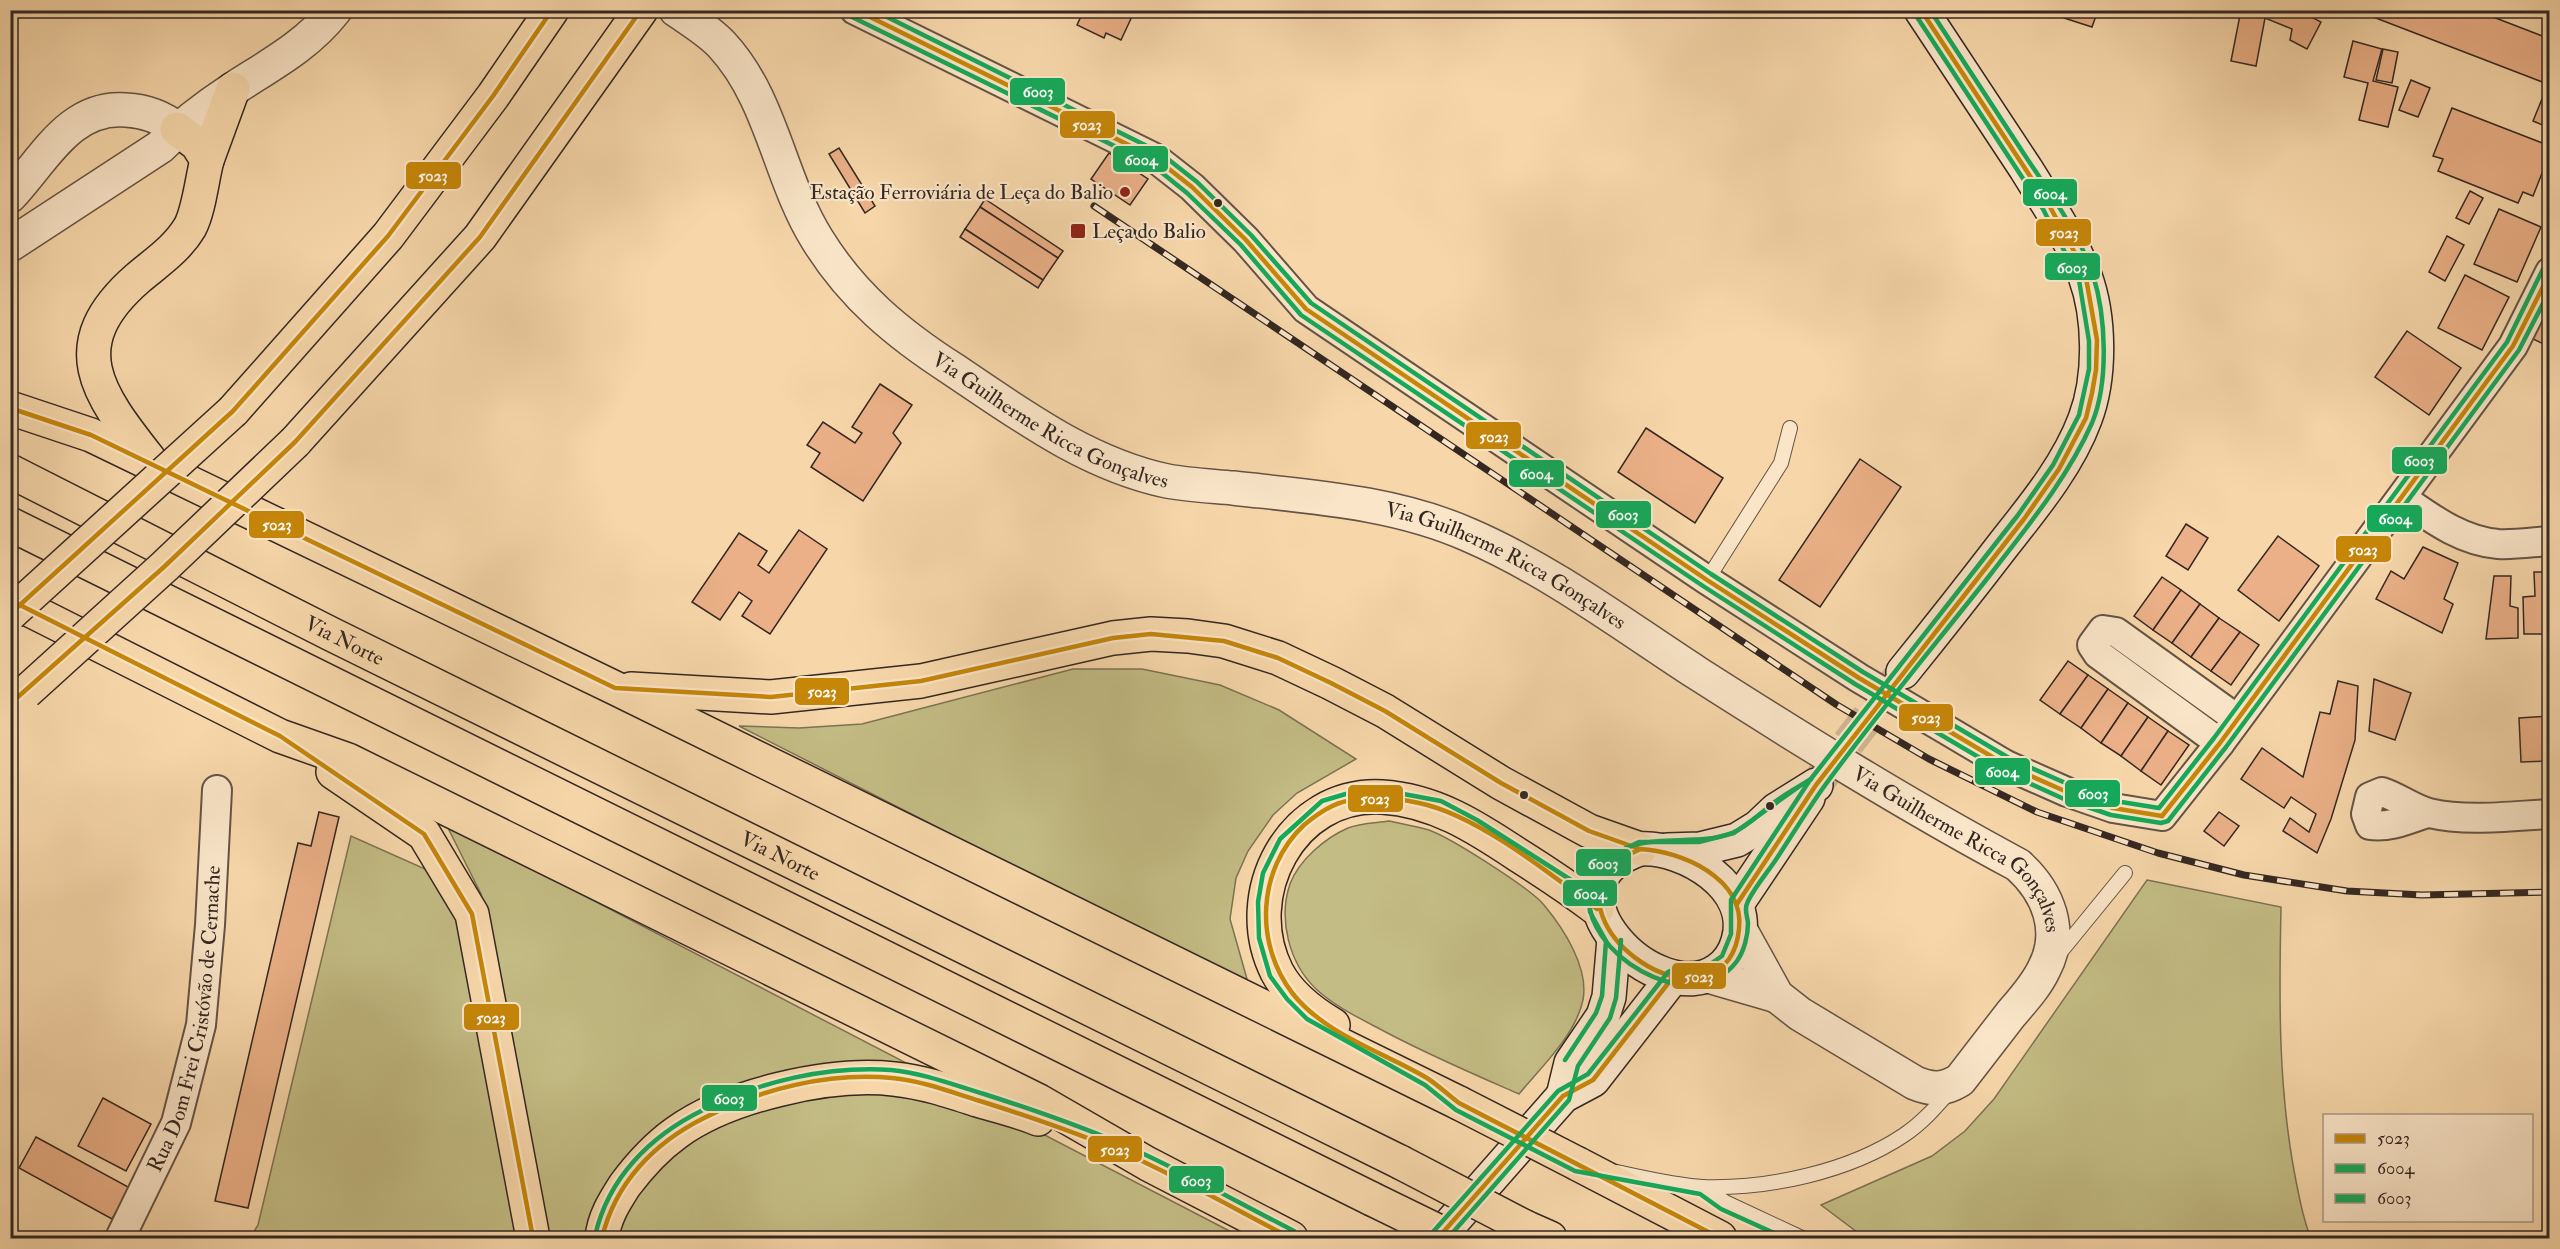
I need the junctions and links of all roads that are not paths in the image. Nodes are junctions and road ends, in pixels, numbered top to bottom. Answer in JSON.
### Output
{"nodes":[{"id":1,"x":335,"y":10,"type":"edge"},
{"id":2,"x":552,"y":10,"type":"edge"},
{"id":3,"x":676,"y":10,"type":"edge"},
{"id":4,"x":855,"y":10,"type":"edge"},
{"id":5,"x":1921,"y":10,"type":"edge"},
{"id":6,"x":638,"y":14,"type":"edge"},
{"id":7,"x":233,"y":89,"type":"junction"},
{"id":8,"x":137,"y":111,"type":"junction"},
{"id":9,"x":177,"y":129,"type":"junction"},
{"id":10,"x":207,"y":160,"type":"junction"},
{"id":11,"x":10,"y":196,"type":"edge"},
{"id":12,"x":10,"y":245,"type":"edge"},
{"id":13,"x":2550,"y":272,"type":"edge"},
{"id":14,"x":10,"y":408,"type":"edge"},
{"id":15,"x":1790,"y":428,"type":"dead end"},
{"id":16,"x":154,"y":465,"type":"junction"},
{"id":17,"x":10,"y":471,"type":"edge"},
{"id":18,"x":2402,"y":498,"type":"junction"},
{"id":19,"x":10,"y":524,"type":"edge"},
{"id":20,"x":2550,"y":541,"type":"edge"},
{"id":21,"x":1707,"y":580,"type":"junction"},
{"id":22,"x":10,"y":600,"type":"edge"},
{"id":23,"x":10,"y":614,"type":"edge"},
{"id":24,"x":1903,"y":672,"type":"tunnel mouth"},
{"id":25,"x":615,"y":688,"type":"junction"},
{"id":26,"x":18,"y":698,"type":"edge"},
{"id":27,"x":2237,"y":719,"type":"junction"},
{"id":28,"x":280,"y":736,"type":"junction"},
{"id":29,"x":2220,"y":743,"type":"junction"},
{"id":30,"x":218,"y":790,"type":"dead end"},
{"id":31,"x":2427,"y":813,"type":"dead end"},
{"id":32,"x":2550,"y":814,"type":"edge"},
{"id":33,"x":1653,"y":850,"type":"junction"},
{"id":34,"x":2125,"y":873,"type":"dead end"},
{"id":35,"x":1597,"y":909,"type":"junction"},
{"id":36,"x":1739,"y":917,"type":"junction"},
{"id":37,"x":1614,"y":939,"type":"junction"},
{"id":38,"x":1708,"y":976,"type":"junction"},
{"id":39,"x":1673,"y":977,"type":"junction"},
{"id":40,"x":2038,"y":980,"type":"junction"},
{"id":41,"x":1777,"y":996,"type":"junction"},
{"id":42,"x":1960,"y":1080,"type":"junction"},
{"id":43,"x":1563,"y":1096,"type":"junction"},
{"id":44,"x":1458,"y":1103,"type":"junction"},
{"id":45,"x":1148,"y":1164,"type":"junction"},
{"id":46,"x":1578,"y":1164,"type":"junction"},
{"id":47,"x":1703,"y":1186,"type":"junction"},
{"id":48,"x":1538,"y":1233,"type":"edge"},
{"id":49,"x":120,"y":1239,"type":"edge"},
{"id":50,"x":533,"y":1239,"type":"edge"},
{"id":51,"x":602,"y":1239,"type":"edge"},
{"id":52,"x":1291,"y":1239,"type":"edge"},
{"id":53,"x":1438,"y":1239,"type":"edge"},
{"id":54,"x":1452,"y":1239,"type":"edge"},
{"id":55,"x":1720,"y":1239,"type":"edge"},
{"id":56,"x":1802,"y":1239,"type":"edge"}],
"edges":[{"from":1,"to":7,"type":"street"},
{"from":2,"to":23,"type":"highway","bridge":true},
{"from":3,"to":40,"type":"street","name":"Via Guilherme Ricca Gonçalves"},
{"from":4,"to":21,"type":"street"},
{"from":5,"to":24,"type":"street"},
{"from":6,"to":26,"type":"highway","bridge":true},
{"from":7,"to":8,"type":"street"},
{"from":7,"to":9,"type":"street"},
{"from":7,"to":10,"type":"highway"},
{"from":8,"to":9,"type":"street"},
{"from":8,"to":11,"type":"street"},
{"from":9,"to":10,"type":"highway"},
{"from":9,"to":12,"type":"street"},
{"from":10,"to":16,"type":"highway"},
{"from":13,"to":18,"type":"street"},
{"from":14,"to":16,"type":"highway"},
{"from":15,"to":21,"type":"lane"},
{"from":16,"to":25,"type":"highway"},
{"from":17,"to":48,"type":"highway","name":"Via Norte","bridge":true},
{"from":18,"to":20,"type":"street"},
{"from":18,"to":27,"type":"street"},
{"from":19,"to":54,"type":"highway","name":"Via Norte","bridge":true},
{"from":21,"to":29,"type":"street"},
{"from":22,"to":28,"type":"highway"},
{"from":25,"to":33,"type":"highway"},
{"from":25,"to":44,"type":"highway"},
{"from":27,"to":29,"type":"street"},
{"from":27,"to":29,"type":"street"},
{"from":28,"to":45,"type":"highway"},
{"from":28,"to":50,"type":"highway"},
{"from":30,"to":49,"type":"street","name":"Rua Dom Frei Cristóvão de Cernache"},
{"from":31,"to":32,"type":"street"},
{"from":33,"to":35,"type":"street"},
{"from":33,"to":36,"type":"street"},
{"from":33,"to":36,"type":"street"},
{"from":34,"to":40,"type":"lane"},
{"from":35,"to":37,"type":"street"},
{"from":35,"to":44,"type":"highway"},
{"from":36,"to":38,"type":"street"},
{"from":36,"to":41,"type":"street"},
{"from":37,"to":39,"type":"street"},
{"from":37,"to":43,"type":"street"},
{"from":38,"to":39,"type":"street"},
{"from":38,"to":41,"type":"street"},
{"from":39,"to":43,"type":"street"},
{"from":40,"to":42,"type":"street","name":"Via Guilherme Ricca Gonçalves"},
{"from":41,"to":42,"type":"street"},
{"from":42,"to":47,"type":"lane"},
{"from":43,"to":53,"type":"street"},
{"from":44,"to":46,"type":"highway","bridge":true},
{"from":45,"to":51,"type":"highway"},
{"from":45,"to":52,"type":"highway"},
{"from":46,"to":47,"type":"lane"},
{"from":46,"to":55,"type":"highway"},
{"from":47,"to":56,"type":"lane"}]}
